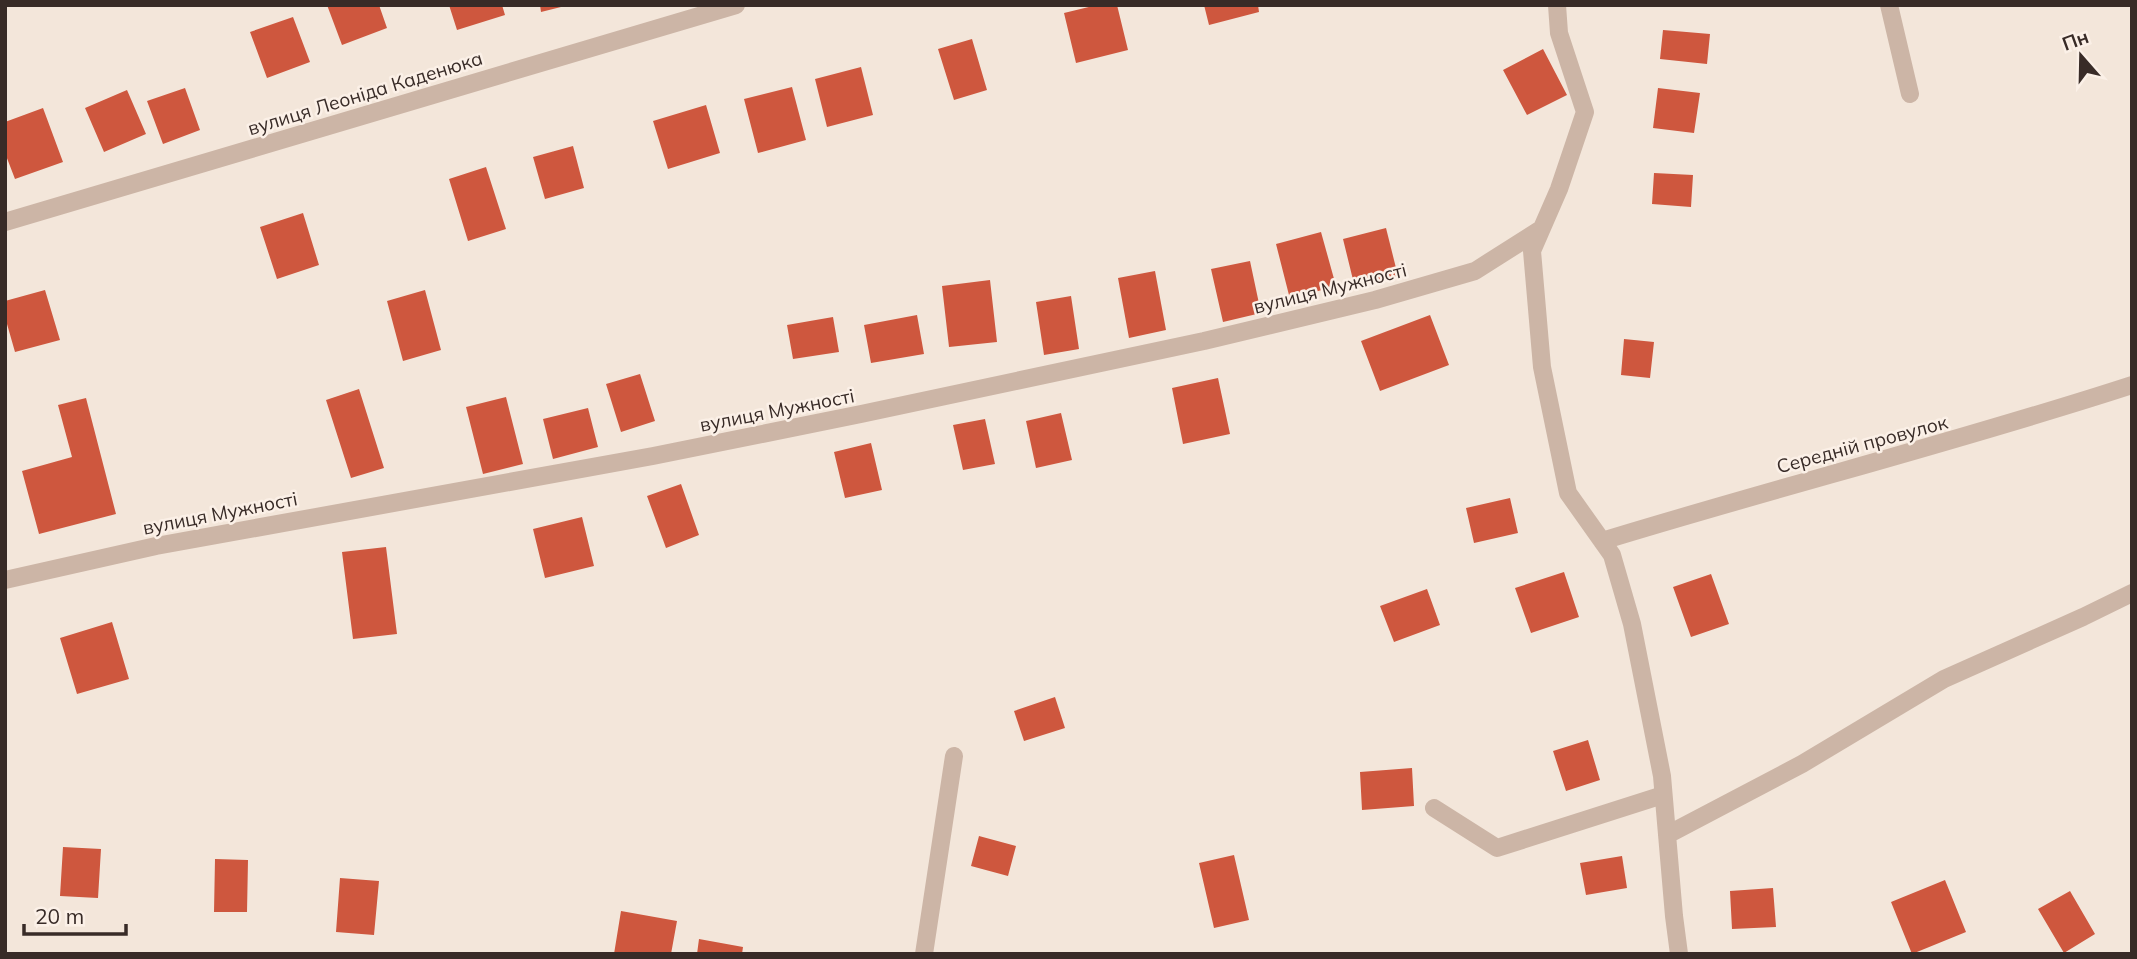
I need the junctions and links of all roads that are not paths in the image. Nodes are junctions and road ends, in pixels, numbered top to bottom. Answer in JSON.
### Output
{"nodes":[{"id":1,"x":736,"y":5,"type":"edge"},
{"id":2,"x":1557,"y":5,"type":"edge"},
{"id":3,"x":1889,"y":5,"type":"edge"},
{"id":4,"x":1910,"y":94,"type":"dead end"},
{"id":5,"x":5,"y":222,"type":"edge"},
{"id":6,"x":1541,"y":229,"type":"junction"},
{"id":7,"x":2132,"y":385,"type":"edge"},
{"id":8,"x":1602,"y":541,"type":"junction"},
{"id":9,"x":5,"y":580,"type":"edge"},
{"id":10,"x":2132,"y":593,"type":"edge"},
{"id":11,"x":954,"y":756,"type":"dead end"},
{"id":12,"x":1663,"y":795,"type":"junction"},
{"id":13,"x":1434,"y":808,"type":"dead end"},
{"id":14,"x":1667,"y":835,"type":"junction"},
{"id":15,"x":924,"y":954,"type":"edge"},
{"id":16,"x":1679,"y":954,"type":"edge"}],
"edges":[{"from":1,"to":5,"type":"street","name":"вулиця Леоніда Каденюка"},
{"from":2,"to":6,"type":"street"},
{"from":3,"to":4,"type":"street"},
{"from":6,"to":8,"type":"street"},
{"from":6,"to":9,"type":"street","name":"вулиця Мужності"},
{"from":7,"to":8,"type":"street","name":"Середній провулок"},
{"from":8,"to":12,"type":"street"},
{"from":10,"to":14,"type":"street"},
{"from":11,"to":15,"type":"street"},
{"from":12,"to":13,"type":"street"},
{"from":12,"to":14,"type":"street"},
{"from":14,"to":16,"type":"street"}]}
